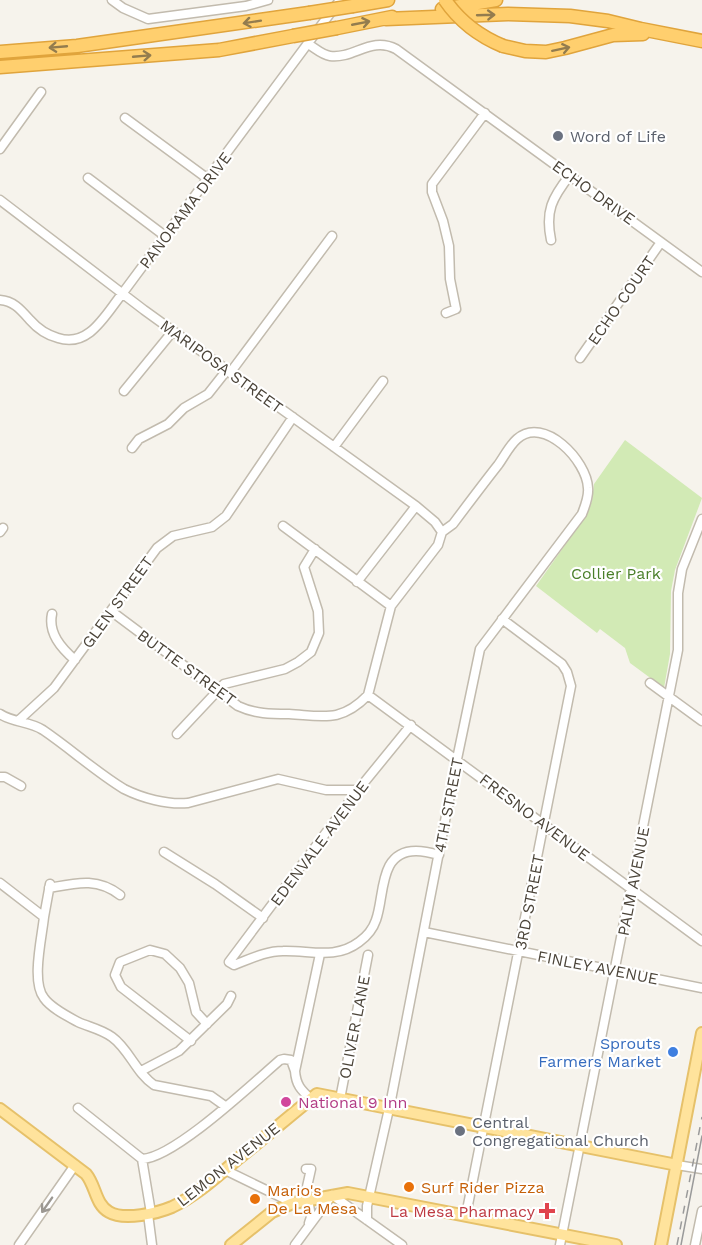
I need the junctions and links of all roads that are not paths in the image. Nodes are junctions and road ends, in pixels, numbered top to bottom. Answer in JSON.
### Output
{"nodes":[{"id":1,"x":112,"y":0,"type":"edge"},
{"id":2,"x":268,"y":0,"type":"edge"},
{"id":3,"x":340,"y":0,"type":"edge"},
{"id":4,"x":370,"y":0,"type":"edge"},
{"id":5,"x":376,"y":0,"type":"edge"},
{"id":6,"x":388,"y":0,"type":"edge"},
{"id":7,"x":445,"y":0,"type":"edge"},
{"id":8,"x":496,"y":0,"type":"edge"},
{"id":9,"x":352,"y":6,"type":"junction"},
{"id":10,"x":386,"y":19,"type":"junction"},
{"id":11,"x":666,"y":34,"type":"junction"},
{"id":12,"x":702,"y":41,"type":"edge"},
{"id":13,"x":308,"y":44,"type":"junction"},
{"id":14,"x":0,"y":52,"type":"edge"},
{"id":15,"x":0,"y":67,"type":"edge"},
{"id":16,"x":41,"y":92,"type":"dead end"},
{"id":17,"x":485,"y":113,"type":"junction"},
{"id":18,"x":125,"y":118,"type":"dead end"},
{"id":19,"x":0,"y":149,"type":"edge"},
{"id":20,"x":570,"y":175,"type":"junction"},
{"id":21,"x":88,"y":178,"type":"dead end"},
{"id":22,"x":208,"y":179,"type":"junction"},
{"id":23,"x":0,"y":201,"type":"edge"},
{"id":24,"x":165,"y":236,"type":"junction"},
{"id":25,"x":332,"y":236,"type":"dead end"},
{"id":26,"x":551,"y":240,"type":"dead end"},
{"id":27,"x":661,"y":242,"type":"junction"},
{"id":28,"x":702,"y":272,"type":"edge"},
{"id":29,"x":122,"y":294,"type":"junction"},
{"id":30,"x":0,"y":300,"type":"edge"},
{"id":31,"x":446,"y":313,"type":"dead end"},
{"id":32,"x":173,"y":331,"type":"junction"},
{"id":33,"x":580,"y":358,"type":"dead end"},
{"id":34,"x":228,"y":371,"type":"junction"},
{"id":35,"x":383,"y":381,"type":"dead end"},
{"id":36,"x":124,"y":391,"type":"dead end"},
{"id":37,"x":293,"y":417,"type":"junction"},
{"id":38,"x":334,"y":447,"type":"junction"},
{"id":39,"x":132,"y":448,"type":"dead end"},
{"id":40,"x":416,"y":506,"type":"junction"},
{"id":41,"x":702,"y":519,"type":"edge"},
{"id":42,"x":283,"y":525,"type":"dead end"},
{"id":43,"x":442,"y":532,"type":"junction"},
{"id":44,"x":315,"y":549,"type":"junction"},
{"id":45,"x":357,"y":582,"type":"junction"},
{"id":46,"x":391,"y":606,"type":"junction"},
{"id":47,"x":111,"y":612,"type":"junction"},
{"id":48,"x":52,"y":614,"type":"dead end"},
{"id":49,"x":502,"y":620,"type":"junction"},
{"id":50,"x":75,"y":660,"type":"junction"},
{"id":51,"x":650,"y":683,"type":"dead end"},
{"id":52,"x":217,"y":690,"type":"junction"},
{"id":53,"x":368,"y":695,"type":"junction"},
{"id":54,"x":669,"y":697,"type":"junction"},
{"id":55,"x":0,"y":714,"type":"edge"},
{"id":56,"x":18,"y":721,"type":"junction"},
{"id":57,"x":702,"y":721,"type":"edge"},
{"id":58,"x":411,"y":725,"type":"junction"},
{"id":59,"x":177,"y":734,"type":"dead end"},
{"id":60,"x":457,"y":759,"type":"junction"},
{"id":61,"x":0,"y":777,"type":"edge"},
{"id":62,"x":21,"y":786,"type":"dead end"},
{"id":63,"x":358,"y":790,"type":"junction"},
{"id":64,"x":544,"y":824,"type":"junction"},
{"id":65,"x":164,"y":852,"type":"dead end"},
{"id":66,"x":439,"y":855,"type":"junction"},
{"id":67,"x":0,"y":883,"type":"edge"},
{"id":68,"x":632,"y":889,"type":"junction"},
{"id":69,"x":120,"y":895,"type":"dead end"},
{"id":70,"x":44,"y":917,"type":"junction"},
{"id":71,"x":263,"y":918,"type":"junction"},
{"id":72,"x":424,"y":932,"type":"junction"},
{"id":73,"x":702,"y":941,"type":"edge"},
{"id":74,"x":519,"y":951,"type":"junction"},
{"id":75,"x":320,"y":954,"type":"junction"},
{"id":76,"x":368,"y":955,"type":"dead end"},
{"id":77,"x":615,"y":970,"type":"junction"},
{"id":78,"x":702,"y":988,"type":"edge"},
{"id":79,"x":231,"y":996,"type":"dead end"},
{"id":80,"x":207,"y":1024,"type":"junction"},
{"id":81,"x":702,"y":1033,"type":"edge"},
{"id":82,"x":190,"y":1041,"type":"junction"},
{"id":83,"x":141,"y":1071,"type":"junction"},
{"id":84,"x":295,"y":1071,"type":"junction"},
{"id":85,"x":311,"y":1099,"type":"junction"},
{"id":86,"x":340,"y":1099,"type":"junction"},
{"id":87,"x":225,"y":1106,"type":"junction"},
{"id":88,"x":78,"y":1108,"type":"dead end"},
{"id":89,"x":389,"y":1108,"type":"junction"},
{"id":90,"x":0,"y":1109,"type":"edge"},
{"id":91,"x":484,"y":1127,"type":"junction"},
{"id":92,"x":580,"y":1146,"type":"junction"},
{"id":93,"x":142,"y":1159,"type":"junction"},
{"id":94,"x":75,"y":1165,"type":"junction"},
{"id":95,"x":677,"y":1165,"type":"junction"},
{"id":96,"x":306,"y":1169,"type":"dead end"},
{"id":97,"x":702,"y":1169,"type":"edge"},
{"id":98,"x":225,"y":1170,"type":"junction"},
{"id":99,"x":332,"y":1195,"type":"junction"},
{"id":100,"x":369,"y":1196,"type":"junction"},
{"id":101,"x":301,"y":1201,"type":"junction"},
{"id":102,"x":702,"y":1211,"type":"edge"},
{"id":103,"x":150,"y":1214,"type":"junction"},
{"id":104,"x":466,"y":1215,"type":"junction"},
{"id":105,"x":367,"y":1220,"type":"junction"},
{"id":106,"x":308,"y":1226,"type":"junction"},
{"id":107,"x":561,"y":1239,"type":"edge"},
{"id":108,"x":19,"y":1245,"type":"edge"},
{"id":109,"x":153,"y":1245,"type":"edge"},
{"id":110,"x":231,"y":1245,"type":"edge"},
{"id":111,"x":295,"y":1245,"type":"edge"},
{"id":112,"x":402,"y":1245,"type":"edge"},
{"id":113,"x":616,"y":1245,"type":"edge"},
{"id":114,"x":661,"y":1245,"type":"edge"},
{"id":115,"x":695,"y":1245,"type":"edge"}],
"edges":[{"from":1,"to":2,"type":"street"},
{"from":3,"to":13,"type":"street","name":"PANORAMA DRIVE"},
{"from":4,"to":9,"type":"highway"},
{"from":5,"to":9,"type":"highway"},
{"from":6,"to":9,"type":"highway"},
{"from":7,"to":11,"type":"highway","one_way":true,"bridge":true},
{"from":8,"to":10,"type":"highway"},
{"from":9,"to":14,"type":"highway","one_way":true,"bridge":true},
{"from":10,"to":11,"type":"highway","one_way":true},
{"from":15,"to":10,"type":"highway","one_way":true,"bridge":true},
{"from":11,"to":12,"type":"highway"},
{"from":13,"to":17,"type":"street","name":"ECHO DRIVE"},
{"from":13,"to":22,"type":"street","name":"PANORAMA DRIVE"},
{"from":16,"to":19,"type":"street"},
{"from":17,"to":20,"type":"street","name":"ECHO DRIVE"},
{"from":17,"to":31,"type":"street"},
{"from":18,"to":22,"type":"street"},
{"from":20,"to":26,"type":"street"},
{"from":20,"to":27,"type":"street","name":"ECHO DRIVE"},
{"from":21,"to":24,"type":"street"},
{"from":22,"to":24,"type":"street","name":"PANORAMA DRIVE"},
{"from":23,"to":29,"type":"street","name":"MARIPOSA STREET"},
{"from":24,"to":29,"type":"street","name":"PANORAMA DRIVE"},
{"from":25,"to":34,"type":"street"},
{"from":27,"to":28,"type":"street","name":"ECHO DRIVE"},
{"from":27,"to":33,"type":"street","name":"ECHO COURT"},
{"from":29,"to":30,"type":"street","name":"PANORAMA DRIVE"},
{"from":29,"to":32,"type":"street","name":"MARIPOSA STREET"},
{"from":32,"to":34,"type":"street","name":"MARIPOSA STREET"},
{"from":32,"to":36,"type":"street"},
{"from":34,"to":37,"type":"street","name":"MARIPOSA STREET"},
{"from":34,"to":39,"type":"street"},
{"from":35,"to":38,"type":"street"},
{"from":37,"to":38,"type":"street","name":"MARIPOSA STREET"},
{"from":37,"to":47,"type":"street","name":"GLEN STREET"},
{"from":38,"to":40,"type":"street","name":"MARIPOSA STREET"},
{"from":40,"to":43,"type":"street","name":"MARIPOSA STREET"},
{"from":40,"to":45,"type":"street"},
{"from":41,"to":54,"type":"street","name":"PALM AVENUE"},
{"from":42,"to":44,"type":"street"},
{"from":43,"to":46,"type":"street"},
{"from":43,"to":49,"type":"street","name":"4TH STREET"},
{"from":44,"to":45,"type":"street"},
{"from":44,"to":52,"type":"street"},
{"from":45,"to":46,"type":"street"},
{"from":46,"to":53,"type":"street"},
{"from":47,"to":50,"type":"street","name":"GLEN STREET"},
{"from":47,"to":52,"type":"street","name":"BUTTE STREET"},
{"from":48,"to":50,"type":"street"},
{"from":49,"to":60,"type":"street","name":"4TH STREET"},
{"from":49,"to":64,"type":"street","name":"3RD STREET"},
{"from":50,"to":56,"type":"street","name":"GLEN STREET"},
{"from":51,"to":54,"type":"street"},
{"from":52,"to":53,"type":"street","name":"BUTTE STREET"},
{"from":52,"to":59,"type":"street"},
{"from":53,"to":58,"type":"street","name":"FRESNO AVENUE"},
{"from":54,"to":57,"type":"street"},
{"from":54,"to":68,"type":"street","name":"PALM AVENUE"},
{"from":55,"to":56,"type":"street"},
{"from":56,"to":63,"type":"street"},
{"from":58,"to":60,"type":"street","name":"FRESNO AVENUE"},
{"from":58,"to":63,"type":"street","name":"EDENVALE AVENUE"},
{"from":60,"to":64,"type":"street","name":"FRESNO AVENUE"},
{"from":60,"to":66,"type":"street","name":"4TH STREET"},
{"from":61,"to":62,"type":"street"},
{"from":63,"to":71,"type":"street","name":"EDENVALE AVENUE"},
{"from":64,"to":68,"type":"street","name":"FRESNO AVENUE"},
{"from":64,"to":74,"type":"street","name":"3RD STREET"},
{"from":65,"to":71,"type":"street"},
{"from":66,"to":72,"type":"street","name":"4TH STREET"},
{"from":66,"to":75,"type":"street"},
{"from":67,"to":70,"type":"street"},
{"from":68,"to":73,"type":"street","name":"FRESNO AVENUE"},
{"from":68,"to":77,"type":"street","name":"PALM AVENUE"},
{"from":69,"to":70,"type":"street"},
{"from":70,"to":83,"type":"street"},
{"from":71,"to":75,"type":"street","name":"EDENVALE AVENUE"},
{"from":72,"to":74,"type":"street","name":"FINLEY AVENUE"},
{"from":72,"to":89,"type":"street","name":"4TH STREET"},
{"from":74,"to":77,"type":"street","name":"FINLEY AVENUE"},
{"from":74,"to":91,"type":"street","name":"3RD STREET"},
{"from":75,"to":84,"type":"street"},
{"from":76,"to":86,"type":"street","name":"OLIVER LANE"},
{"from":77,"to":78,"type":"street","name":"FINLEY AVENUE"},
{"from":77,"to":92,"type":"street","name":"PALM AVENUE"},
{"from":79,"to":80,"type":"street"},
{"from":80,"to":82,"type":"street"},
{"from":80,"to":82,"type":"street"},
{"from":81,"to":95,"type":"main road"},
{"from":82,"to":83,"type":"street"},
{"from":83,"to":87,"type":"street"},
{"from":84,"to":85,"type":"street"},
{"from":84,"to":87,"type":"street"},
{"from":85,"to":86,"type":"main road"},
{"from":85,"to":98,"type":"main road","name":"LEMON AVENUE"},
{"from":86,"to":89,"type":"main road"},
{"from":87,"to":93,"type":"street"},
{"from":88,"to":93,"type":"street"},
{"from":89,"to":91,"type":"main road"},
{"from":89,"to":100,"type":"street","name":"4TH STREET"},
{"from":90,"to":94,"type":"main road","name":"LEMON AVENUE"},
{"from":91,"to":92,"type":"main road"},
{"from":91,"to":104,"type":"street","name":"3RD STREET"},
{"from":92,"to":95,"type":"main road"},
{"from":92,"to":107,"type":"street","name":"PALM AVENUE"},
{"from":93,"to":103,"type":"street"},
{"from":94,"to":103,"type":"main road","name":"LEMON AVENUE"},
{"from":94,"to":108,"type":"street","one_way":true},
{"from":95,"to":97,"type":"street"},
{"from":95,"to":114,"type":"main road"},
{"from":96,"to":101,"type":"street"},
{"from":98,"to":101,"type":"street"},
{"from":98,"to":103,"type":"main road","name":"LEMON AVENUE"},
{"from":99,"to":100,"type":"main road"},
{"from":99,"to":101,"type":"main road"},
{"from":99,"to":105,"type":"street"},
{"from":99,"to":106,"type":"street"},
{"from":100,"to":104,"type":"main road"},
{"from":100,"to":105,"type":"street","name":"4TH STREET"},
{"from":101,"to":106,"type":"street"},
{"from":101,"to":110,"type":"main road"},
{"from":102,"to":115,"type":"street"},
{"from":103,"to":109,"type":"street"},
{"from":104,"to":107,"type":"main road"},
{"from":105,"to":112,"type":"street"},
{"from":106,"to":111,"type":"street"},
{"from":107,"to":113,"type":"main road"}]}
